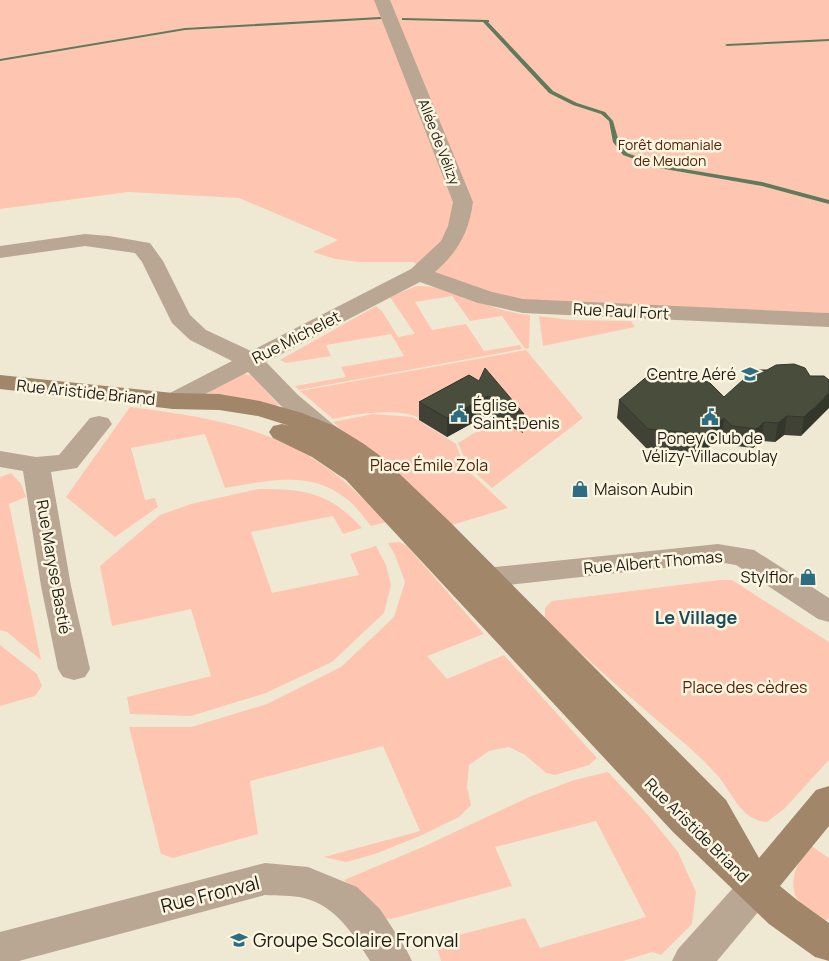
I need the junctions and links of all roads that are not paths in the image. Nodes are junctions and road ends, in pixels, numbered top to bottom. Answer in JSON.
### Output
{"nodes":[{"id":1,"x":382,"y":0,"type":"edge"},
{"id":2,"x":0,"y":252,"type":"edge"},
{"id":3,"x":419,"y":274,"type":"junction"},
{"id":4,"x":829,"y":320,"type":"edge"},
{"id":5,"x":250,"y":360,"type":"junction"},
{"id":6,"x":0,"y":382,"type":"edge"},
{"id":7,"x":173,"y":401,"type":"junction"},
{"id":8,"x":99,"y":424,"type":"dead end"},
{"id":9,"x":326,"y":432,"type":"junction"},
{"id":10,"x":0,"y":459,"type":"edge"},
{"id":11,"x":36,"y":465,"type":"junction"},
{"id":12,"x":476,"y":583,"type":"junction"},
{"id":13,"x":829,"y":612,"type":"edge"},
{"id":14,"x":74,"y":669,"type":"dead end"},
{"id":15,"x":829,"y":800,"type":"edge"},
{"id":16,"x":756,"y":888,"type":"junction"},
{"id":17,"x":829,"y":945,"type":"edge"},
{"id":18,"x":0,"y":949,"type":"edge"},
{"id":19,"x":392,"y":961,"type":"edge"},
{"id":20,"x":692,"y":961,"type":"edge"}],
"edges":[{"from":1,"to":3,"type":"street","name":"Allée de Vélizy"},
{"from":2,"to":5,"type":"street"},
{"from":3,"to":4,"type":"street","name":"Rue Paul Fort"},
{"from":3,"to":5,"type":"street","name":"Rue Michelet"},
{"from":5,"to":7,"type":"street","name":"Rue Michelet"},
{"from":5,"to":9,"type":"street"},
{"from":6,"to":7,"type":"street","name":"Rue Aristide Briand"},
{"from":7,"to":9,"type":"street","name":"Rue Aristide Briand"},
{"from":7,"to":12,"type":"street","name":"Rue Aristide Briand"},
{"from":8,"to":11,"type":"street"},
{"from":9,"to":12,"type":"street","name":"Rue Aristide Briand"},
{"from":10,"to":11,"type":"street"},
{"from":11,"to":14,"type":"street","name":"Rue Maryse Bastié"},
{"from":12,"to":13,"type":"street","name":"Rue Albert Thomas"},
{"from":12,"to":16,"type":"street","name":"Rue Aristide Briand"},
{"from":15,"to":16,"type":"street"},
{"from":16,"to":17,"type":"street","name":"Rue Aristide Briand"},
{"from":16,"to":20,"type":"street"},
{"from":18,"to":19,"type":"street","name":"Rue Fronval"}]}
